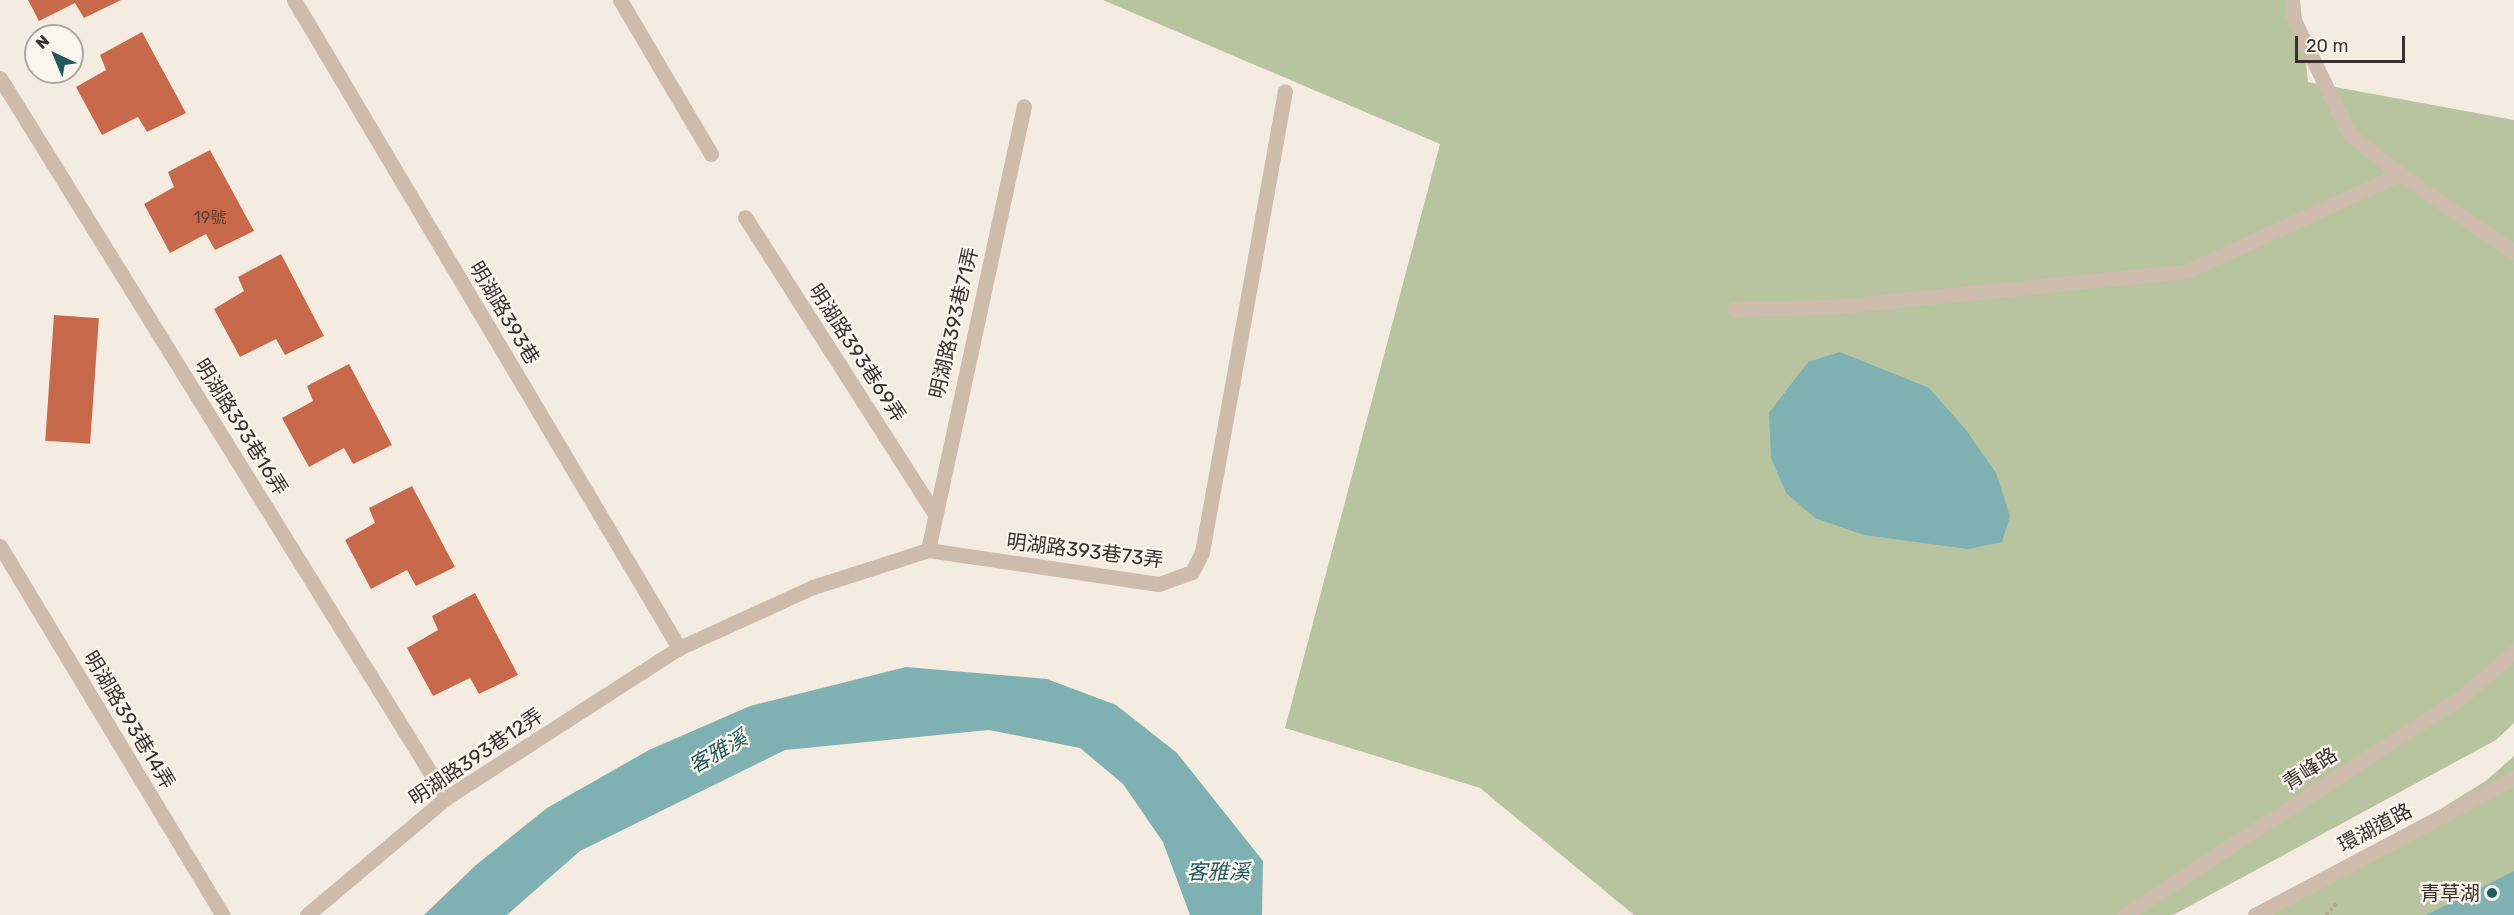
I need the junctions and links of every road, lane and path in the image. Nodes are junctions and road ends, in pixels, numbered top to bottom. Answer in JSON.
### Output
{"nodes":[{"id":1,"x":294,"y":0,"type":"edge"},
{"id":2,"x":620,"y":0,"type":"edge"},
{"id":3,"x":2292,"y":0,"type":"edge"},
{"id":4,"x":0,"y":78,"type":"edge"},
{"id":5,"x":1285,"y":91,"type":"dead end"},
{"id":6,"x":1024,"y":105,"type":"dead end"},
{"id":7,"x":711,"y":154,"type":"dead end"},
{"id":8,"x":2400,"y":174,"type":"junction"},
{"id":9,"x":745,"y":217,"type":"dead end"},
{"id":10,"x":2514,"y":252,"type":"edge"},
{"id":11,"x":1734,"y":309,"type":"dead end"},
{"id":12,"x":933,"y":511,"type":"junction"},
{"id":13,"x":0,"y":546,"type":"edge"},
{"id":14,"x":928,"y":550,"type":"junction"},
{"id":15,"x":679,"y":648,"type":"junction"},
{"id":16,"x":2514,"y":652,"type":"edge"},
{"id":17,"x":2514,"y":778,"type":"edge"},
{"id":18,"x":446,"y":798,"type":"junction"},
{"id":19,"x":2338,"y":902,"type":"dead end"},
{"id":20,"x":222,"y":915,"type":"edge"},
{"id":21,"x":307,"y":915,"type":"edge"},
{"id":22,"x":2124,"y":915,"type":"edge"},
{"id":23,"x":2255,"y":915,"type":"edge"},
{"id":24,"x":2326,"y":915,"type":"edge"}],
"edges":[{"from":1,"to":15,"type":"street","name":"明湖路393巷"},
{"from":2,"to":7,"type":"street"},
{"from":3,"to":8,"type":"street"},
{"from":4,"to":18,"type":"street","name":"明湖路393巷16弄"},
{"from":5,"to":14,"type":"street","name":"明湖路393巷73弄"},
{"from":6,"to":12,"type":"street","name":"明湖路393巷71弄"},
{"from":8,"to":10,"type":"street"},
{"from":8,"to":11,"type":"street"},
{"from":9,"to":12,"type":"street","name":"明湖路393巷69弄"},
{"from":12,"to":14,"type":"street","name":"明湖路393巷71弄"},
{"from":13,"to":20,"type":"street","name":"明湖路393巷14弄"},
{"from":14,"to":15,"type":"street","name":"明湖路393巷73弄"},
{"from":15,"to":18,"type":"street","name":"明湖路393巷12弄"},
{"from":16,"to":22,"type":"street","name":"青峰路"},
{"from":17,"to":23,"type":"street","name":"環湖道路"},
{"from":18,"to":21,"type":"street","name":"明湖路393巷12弄"},
{"from":19,"to":24,"type":"path"}]}
